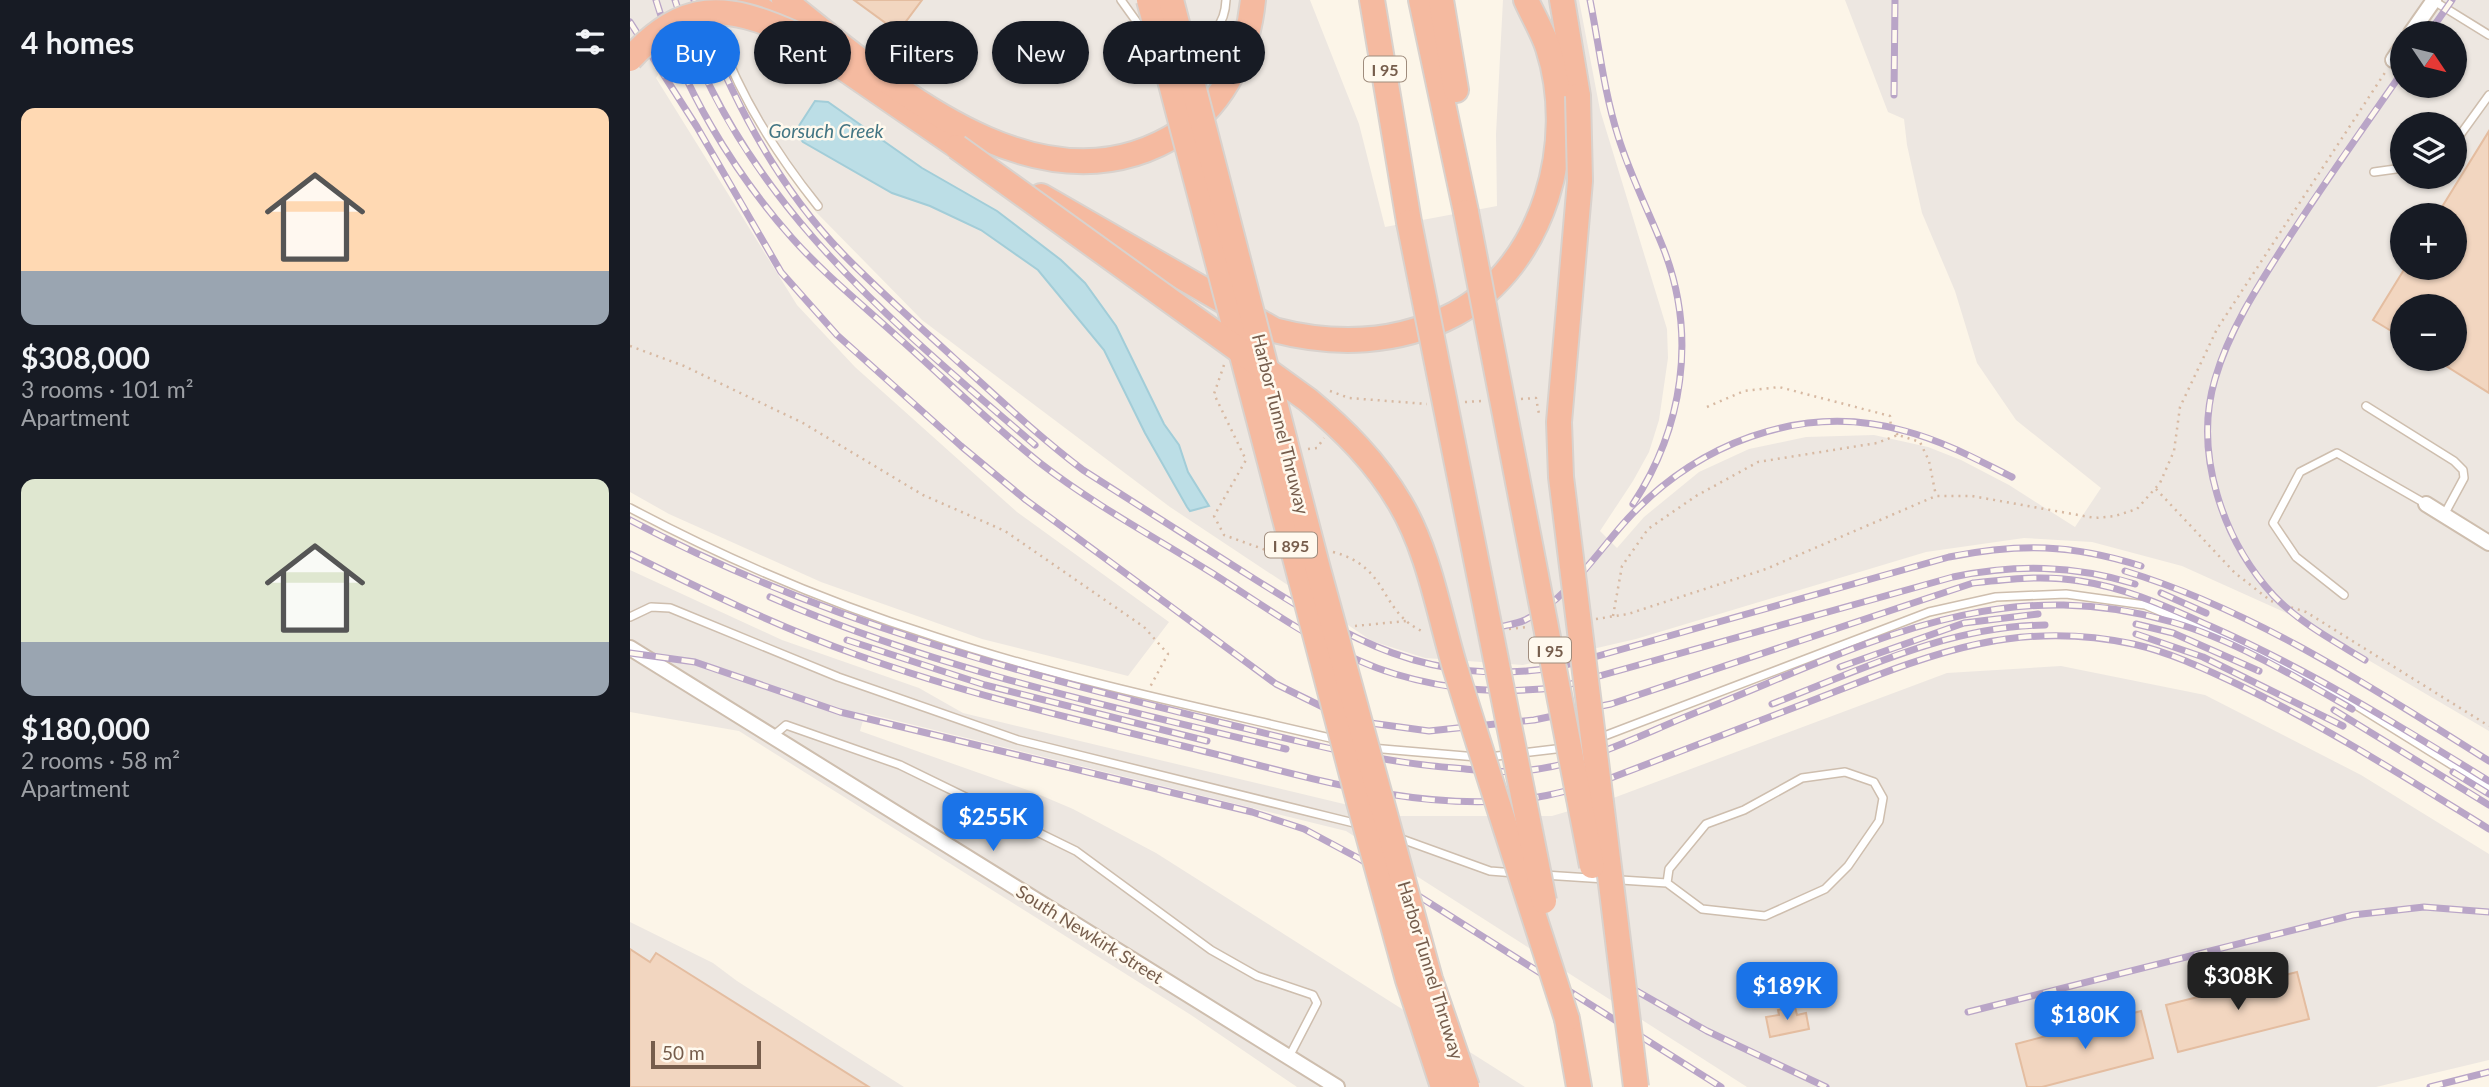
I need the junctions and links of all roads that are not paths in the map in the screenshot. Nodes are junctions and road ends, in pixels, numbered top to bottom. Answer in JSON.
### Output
{"nodes":[{"id":1,"x":714,"y":0,"type":"edge"},
{"id":2,"x":749,"y":0,"type":"edge"},
{"id":3,"x":784,"y":0,"type":"edge"},
{"id":4,"x":1121,"y":0,"type":"edge"},
{"id":5,"x":1149,"y":0,"type":"edge"},
{"id":6,"x":1171,"y":0,"type":"edge"},
{"id":7,"x":1226,"y":0,"type":"edge"},
{"id":8,"x":1253,"y":0,"type":"edge"},
{"id":9,"x":1268,"y":0,"type":"edge"},
{"id":10,"x":1372,"y":0,"type":"edge"},
{"id":11,"x":1421,"y":0,"type":"edge"},
{"id":12,"x":1441,"y":0,"type":"edge"},
{"id":13,"x":1526,"y":0,"type":"edge"},
{"id":14,"x":1562,"y":0,"type":"edge"},
{"id":15,"x":2433,"y":0,"type":"edge"},
{"id":16,"x":765,"y":21,"type":"edge"},
{"id":17,"x":777,"y":21,"type":"edge"},
{"id":18,"x":1136,"y":21,"type":"edge"},
{"id":19,"x":1222,"y":21,"type":"edge"},
{"id":20,"x":1251,"y":21,"type":"edge"},
{"id":21,"x":1262,"y":21,"type":"edge"},
{"id":22,"x":2419,"y":21,"type":"edge"},
{"id":23,"x":2489,"y":35,"type":"edge"},
{"id":24,"x":630,"y":58,"type":"edge"},
{"id":25,"x":851,"y":74,"type":"edge"},
{"id":26,"x":1226,"y":84,"type":"edge"},
{"id":27,"x":2489,"y":95,"type":"edge"},
{"id":28,"x":2467,"y":125,"type":"edge"},
{"id":29,"x":957,"y":147,"type":"junction"},
{"id":30,"x":2390,"y":170,"type":"edge"},
{"id":31,"x":2374,"y":172,"type":"dead end"},
{"id":32,"x":818,"y":206,"type":"dead end"},
{"id":33,"x":1465,"y":212,"type":"junction"},
{"id":34,"x":2366,"y":406,"type":"dead end"},
{"id":35,"x":2426,"y":503,"type":"joint"},
{"id":36,"x":630,"y":508,"type":"edge"},
{"id":37,"x":2444,"y":515,"type":"junction"},
{"id":38,"x":2489,"y":543,"type":"edge"},
{"id":39,"x":2344,"y":595,"type":"dead end"},
{"id":40,"x":630,"y":617,"type":"edge"},
{"id":41,"x":630,"y":648,"type":"edge"},
{"id":42,"x":773,"y":737,"type":"junction"},
{"id":43,"x":1585,"y":742,"type":"dead end"},
{"id":44,"x":1573,"y":745,"type":"dead end"},
{"id":45,"x":2489,"y":788,"type":"edge"},
{"id":46,"x":1667,"y":883,"type":"junction"},
{"id":47,"x":1567,"y":1019,"type":"junction"},
{"id":48,"x":1289,"y":1057,"type":"junction"},
{"id":49,"x":1338,"y":1087,"type":"edge"},
{"id":50,"x":1443,"y":1087,"type":"edge"},
{"id":51,"x":1467,"y":1087,"type":"edge"},
{"id":52,"x":1579,"y":1087,"type":"edge"},
{"id":53,"x":1635,"y":1087,"type":"edge"}],
"edges":[{"from":1,"to":32,"type":"lane"},
{"from":2,"to":17,"type":"highway","bridge":true},
{"from":3,"to":26,"type":"highway","bridge":true},
{"from":4,"to":18,"type":"lane"},
{"from":5,"to":50,"type":"highway","name":"Harbor Tunnel Thruway","number":"I 895","bridge":true},
{"from":6,"to":51,"type":"highway","name":"Harbor Tunnel Thruway","number":"I 895","bridge":true},
{"from":7,"to":19,"type":"lane"},
{"from":8,"to":20,"type":"highway"},
{"from":9,"to":21,"type":"highway"},
{"from":10,"to":47,"type":"highway","number":"I 95","bridge":true},
{"from":11,"to":33,"type":"highway","number":"I 95"},
{"from":12,"to":33,"type":"highway","number":"I 95"},
{"from":13,"to":29,"type":"highway","bridge":true},
{"from":14,"to":53,"type":"highway","bridge":true},
{"from":15,"to":22,"type":"street"},
{"from":15,"to":23,"type":"lane"},
{"from":16,"to":24,"type":"highway","bridge":true},
{"from":25,"to":29,"type":"highway"},
{"from":27,"to":28,"type":"lane"},
{"from":29,"to":47,"type":"highway","bridge":true},
{"from":30,"to":31,"type":"lane"},
{"from":33,"to":53,"type":"highway","number":"I 95","bridge":true},
{"from":34,"to":37,"type":"lane"},
{"from":35,"to":37,"type":"street"},
{"from":35,"to":39,"type":"lane"},
{"from":36,"to":44,"type":"lane"},
{"from":37,"to":38,"type":"street"},
{"from":40,"to":46,"type":"lane"},
{"from":41,"to":42,"type":"street","name":"South Newkirk Street"},
{"from":42,"to":48,"type":"street","name":"South Newkirk Street"},
{"from":42,"to":48,"type":"lane"},
{"from":43,"to":45,"type":"lane"},
{"from":46,"to":46,"type":"lane"},
{"from":47,"to":52,"type":"highway","number":"I 95"},
{"from":48,"to":49,"type":"street","name":"South Newkirk Street"}]}
